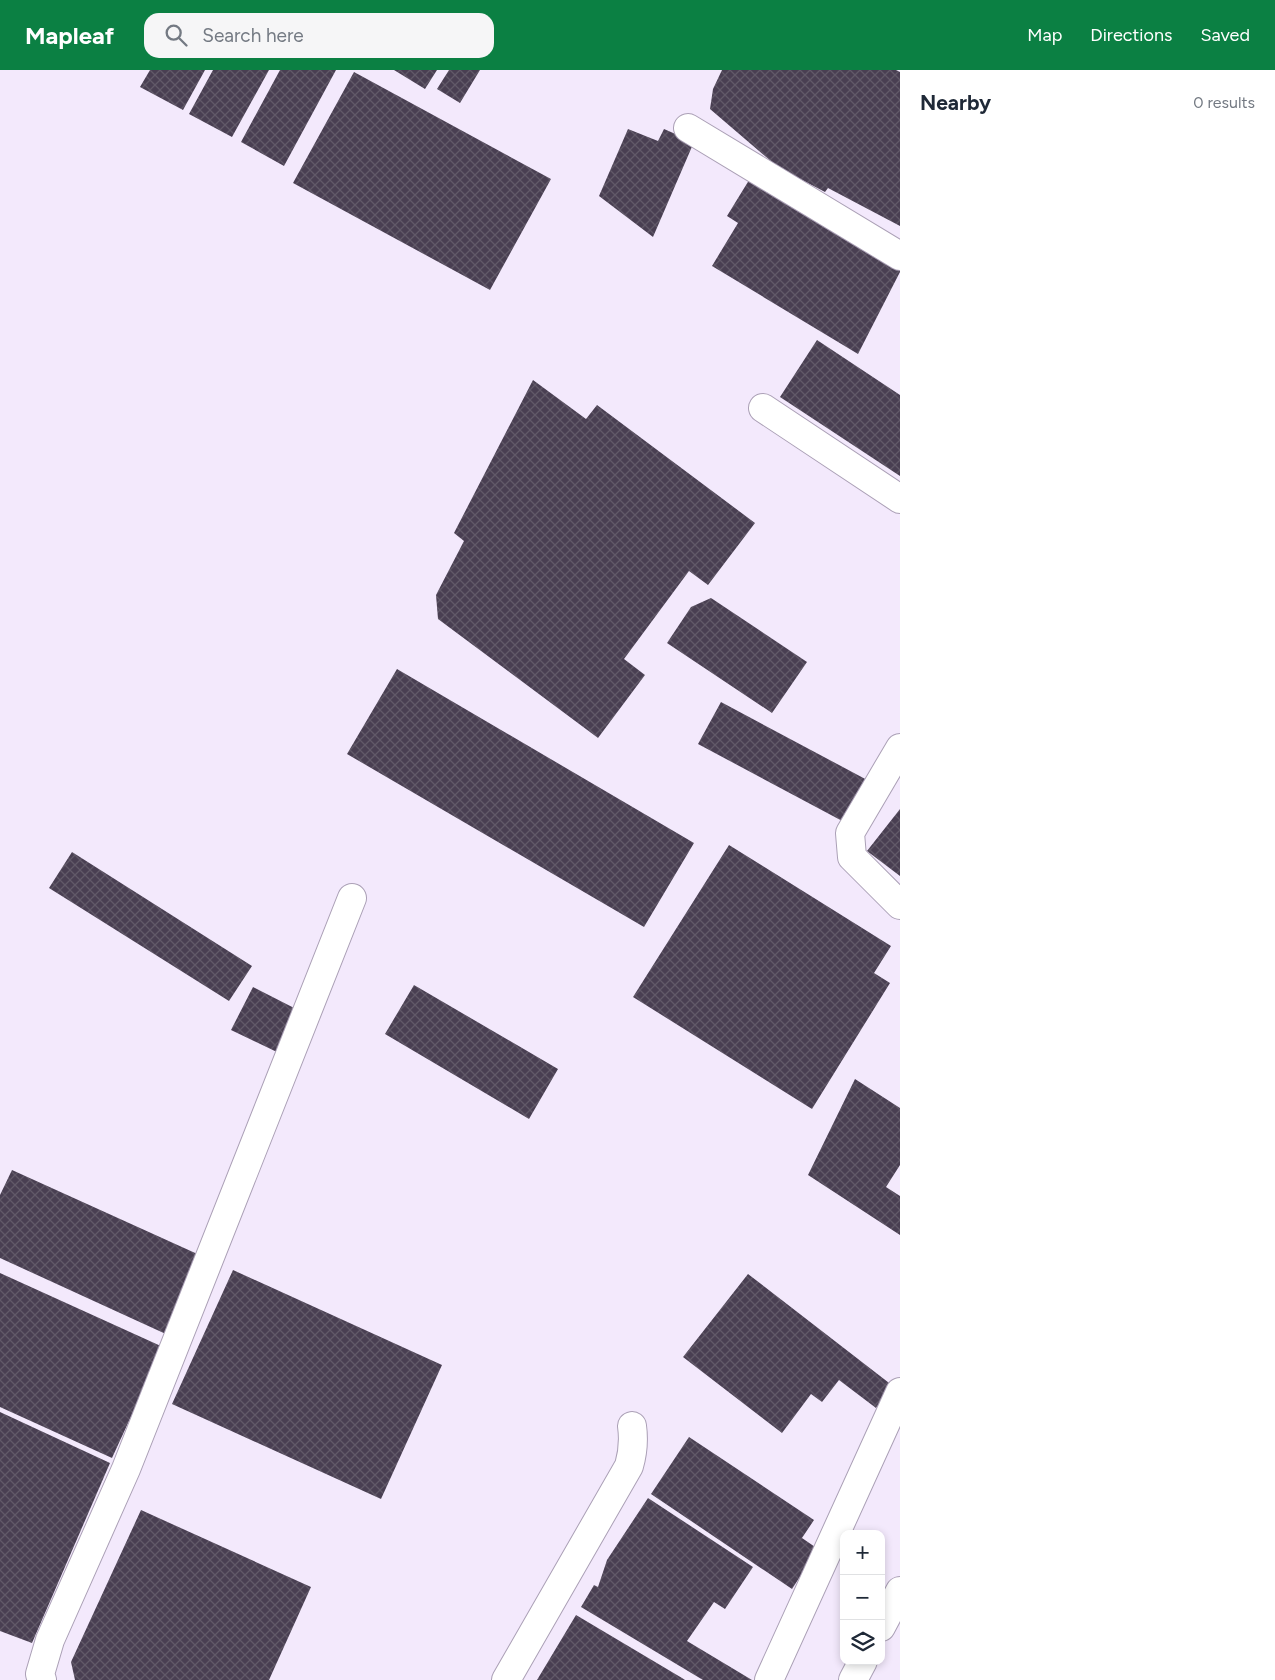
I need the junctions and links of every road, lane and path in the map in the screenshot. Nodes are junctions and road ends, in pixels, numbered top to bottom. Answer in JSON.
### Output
{"nodes":[{"id":1,"x":688,"y":128,"type":"dead end"},
{"id":2,"x":900,"y":256,"type":"edge"},
{"id":3,"x":764,"y":408,"type":"dead end"},
{"id":4,"x":900,"y":499,"type":"edge"},
{"id":5,"x":900,"y":748,"type":"edge"},
{"id":6,"x":352,"y":898,"type":"dead end"},
{"id":7,"x":900,"y":905,"type":"edge"},
{"id":8,"x":900,"y":1392,"type":"edge"},
{"id":9,"x":632,"y":1426,"type":"dead end"},
{"id":10,"x":900,"y":1591,"type":"edge"},
{"id":11,"x":885,"y":1620,"type":"edge"},
{"id":12,"x":861,"y":1665,"type":"edge"},
{"id":13,"x":42,"y":1680,"type":"edge"},
{"id":14,"x":506,"y":1680,"type":"edge"},
{"id":15,"x":769,"y":1680,"type":"edge"},
{"id":16,"x":853,"y":1680,"type":"edge"}],
"edges":[{"from":1,"to":2,"type":"street"},
{"from":3,"to":4,"type":"street"},
{"from":5,"to":7,"type":"street"},
{"from":6,"to":13,"type":"street"},
{"from":8,"to":15,"type":"street"},
{"from":9,"to":14,"type":"street"},
{"from":10,"to":11,"type":"street"},
{"from":12,"to":16,"type":"street"}]}
